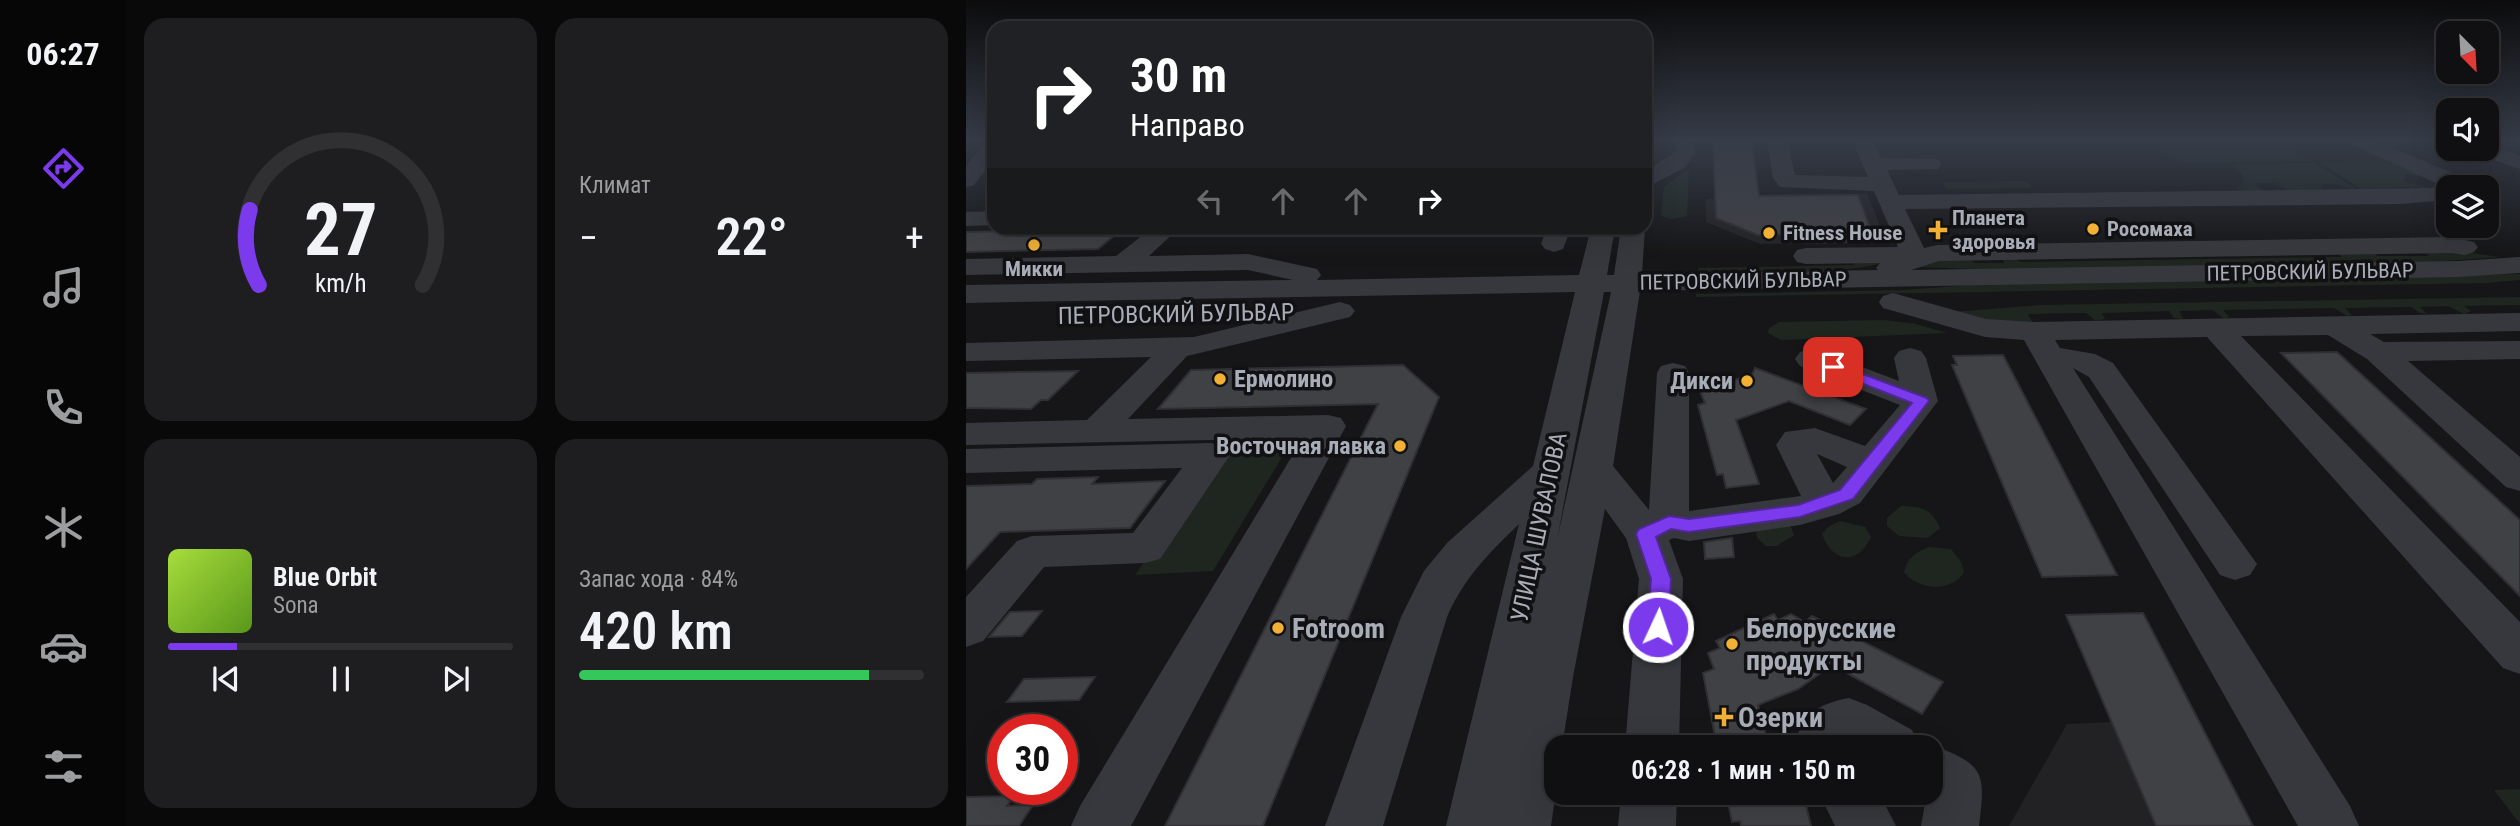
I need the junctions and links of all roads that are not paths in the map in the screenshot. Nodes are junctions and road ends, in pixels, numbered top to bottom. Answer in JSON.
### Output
{"nodes":[{"id":1,"x":1785,"y":179,"type":"edge"},
{"id":2,"x":1813,"y":179,"type":"edge"},
{"id":3,"x":1880,"y":179,"type":"edge"},
{"id":4,"x":2027,"y":179,"type":"edge"},
{"id":5,"x":2446,"y":179,"type":"edge"},
{"id":6,"x":2371,"y":198,"type":"junction"},
{"id":7,"x":987,"y":218,"type":"edge"},
{"id":8,"x":966,"y":219,"type":"edge"},
{"id":9,"x":1158,"y":235,"type":"edge"},
{"id":10,"x":1603,"y":235,"type":"edge"},
{"id":11,"x":1630,"y":235,"type":"edge"},
{"id":12,"x":2452,"y":245,"type":"junction"},
{"id":13,"x":1918,"y":255,"type":"junction"},
{"id":14,"x":2520,"y":257,"type":"edge"},
{"id":15,"x":1712,"y":258,"type":"dead end"},
{"id":16,"x":1122,"y":265,"type":"junction"},
{"id":17,"x":2520,"y":265,"type":"edge"},
{"id":18,"x":966,"y":267,"type":"edge"},
{"id":19,"x":1862,"y":279,"type":"junction"},
{"id":20,"x":2520,"y":289,"type":"edge"},
{"id":21,"x":966,"y":295,"type":"edge"},
{"id":22,"x":1607,"y":295,"type":"junction"},
{"id":23,"x":1346,"y":299,"type":"junction"},
{"id":24,"x":1893,"y":302,"type":"junction"},
{"id":25,"x":966,"y":317,"type":"edge"},
{"id":26,"x":2520,"y":322,"type":"edge"},
{"id":27,"x":2333,"y":325,"type":"junction"},
{"id":28,"x":2215,"y":327,"type":"junction"},
{"id":29,"x":2043,"y":345,"type":"junction"},
{"id":30,"x":1178,"y":347,"type":"junction"},
{"id":31,"x":2520,"y":350,"type":"edge"},
{"id":32,"x":966,"y":352,"type":"edge"},
{"id":33,"x":2378,"y":352,"type":"junction"},
{"id":34,"x":1910,"y":358,"type":"dead end"},
{"id":35,"x":1811,"y":359,"type":"dead end"},
{"id":36,"x":1673,"y":373,"type":"dead end"},
{"id":37,"x":1921,"y":401,"type":"junction"},
{"id":38,"x":1097,"y":431,"type":"junction"},
{"id":39,"x":966,"y":434,"type":"edge"},
{"id":40,"x":966,"y":461,"type":"edge"},
{"id":41,"x":1870,"y":462,"type":"junction"},
{"id":42,"x":1573,"y":469,"type":"junction"},
{"id":43,"x":2520,"y":478,"type":"edge"},
{"id":44,"x":1825,"y":504,"type":"junction"},
{"id":45,"x":1657,"y":528,"type":"junction"},
{"id":46,"x":2172,"y":565,"type":"junction"},
{"id":47,"x":966,"y":628,"type":"edge"},
{"id":48,"x":2520,"y":654,"type":"edge"},
{"id":49,"x":1652,"y":735,"type":"edge"},
{"id":50,"x":1824,"y":735,"type":"edge"},
{"id":51,"x":1873,"y":735,"type":"edge"},
{"id":52,"x":1943,"y":778,"type":"edge"},
{"id":53,"x":1648,"y":805,"type":"edge"},
{"id":54,"x":1854,"y":805,"type":"edge"},
{"id":55,"x":1100,"y":826,"type":"edge"},
{"id":56,"x":1354,"y":826,"type":"edge"},
{"id":57,"x":1475,"y":826,"type":"edge"},
{"id":58,"x":1522,"y":826,"type":"edge"},
{"id":59,"x":1647,"y":826,"type":"edge"},
{"id":60,"x":1867,"y":826,"type":"edge"},
{"id":61,"x":1950,"y":826,"type":"edge"},
{"id":62,"x":2330,"y":826,"type":"edge"}],
"edges":[{"from":1,"to":2,"type":"street"},
{"from":3,"to":13,"type":"street"},
{"from":4,"to":6,"type":"street"},
{"from":5,"to":6,"type":"street"},
{"from":6,"to":12,"type":"street"},
{"from":7,"to":8,"type":"street"},
{"from":9,"to":16,"type":"street"},
{"from":10,"to":22,"type":"street","name":"УЛИЦА ШУВАЛОВА"},
{"from":11,"to":22,"type":"street","name":"УЛИЦА ШУВАЛОВА"},
{"from":12,"to":13,"type":"street"},
{"from":12,"to":14,"type":"street"},
{"from":13,"to":15,"type":"street"},
{"from":13,"to":19,"type":"street"},
{"from":16,"to":18,"type":"street"},
{"from":16,"to":23,"type":"street"},
{"from":17,"to":19,"type":"street","name":"ПЕТРОВСКИЙ БУЛЬВАР"},
{"from":19,"to":22,"type":"street","name":"ПЕТРОВСКИЙ БУЛЬВАР"},
{"from":20,"to":24,"type":"street","name":"ПЕТРОВСКИЙ БУЛЬВАР"},
{"from":21,"to":23,"type":"street","name":"ПЕТРОВСКИЙ БУЛЬВАР"},
{"from":22,"to":23,"type":"street","name":"ПЕТРОВСКИЙ БУЛЬВАР"},
{"from":22,"to":24,"type":"street","name":"ПЕТРОВСКИЙ БУЛЬВАР"},
{"from":22,"to":42,"type":"street","name":"УЛИЦА ШУВАЛОВА"},
{"from":23,"to":25,"type":"street","name":"ПЕТРОВСКИЙ БУЛЬВАР"},
{"from":23,"to":30,"type":"street"},
{"from":24,"to":29,"type":"street"},
{"from":26,"to":27,"type":"street"},
{"from":27,"to":28,"type":"street"},
{"from":27,"to":33,"type":"street"},
{"from":28,"to":29,"type":"street"},
{"from":28,"to":48,"type":"street"},
{"from":29,"to":46,"type":"street"},
{"from":29,"to":46,"type":"street"},
{"from":30,"to":32,"type":"street"},
{"from":30,"to":38,"type":"street"},
{"from":31,"to":33,"type":"street"},
{"from":33,"to":43,"type":"street"},
{"from":34,"to":37,"type":"street"},
{"from":35,"to":37,"type":"street"},
{"from":36,"to":45,"type":"street"},
{"from":37,"to":41,"type":"street"},
{"from":38,"to":39,"type":"street"},
{"from":38,"to":55,"type":"street"},
{"from":40,"to":47,"type":"street"},
{"from":41,"to":44,"type":"street"},
{"from":41,"to":44,"type":"street"},
{"from":42,"to":45,"type":"street"},
{"from":42,"to":56,"type":"street"},
{"from":42,"to":57,"type":"street","name":"УЛИЦА ШУВАЛОВА"},
{"from":42,"to":58,"type":"street","name":"УЛИЦА ШУВАЛОВА"},
{"from":44,"to":45,"type":"street"},
{"from":45,"to":49,"type":"street"},
{"from":46,"to":62,"type":"street"},
{"from":50,"to":51,"type":"street"},
{"from":52,"to":61,"type":"street"},
{"from":53,"to":59,"type":"street"},
{"from":54,"to":60,"type":"street"}]}
